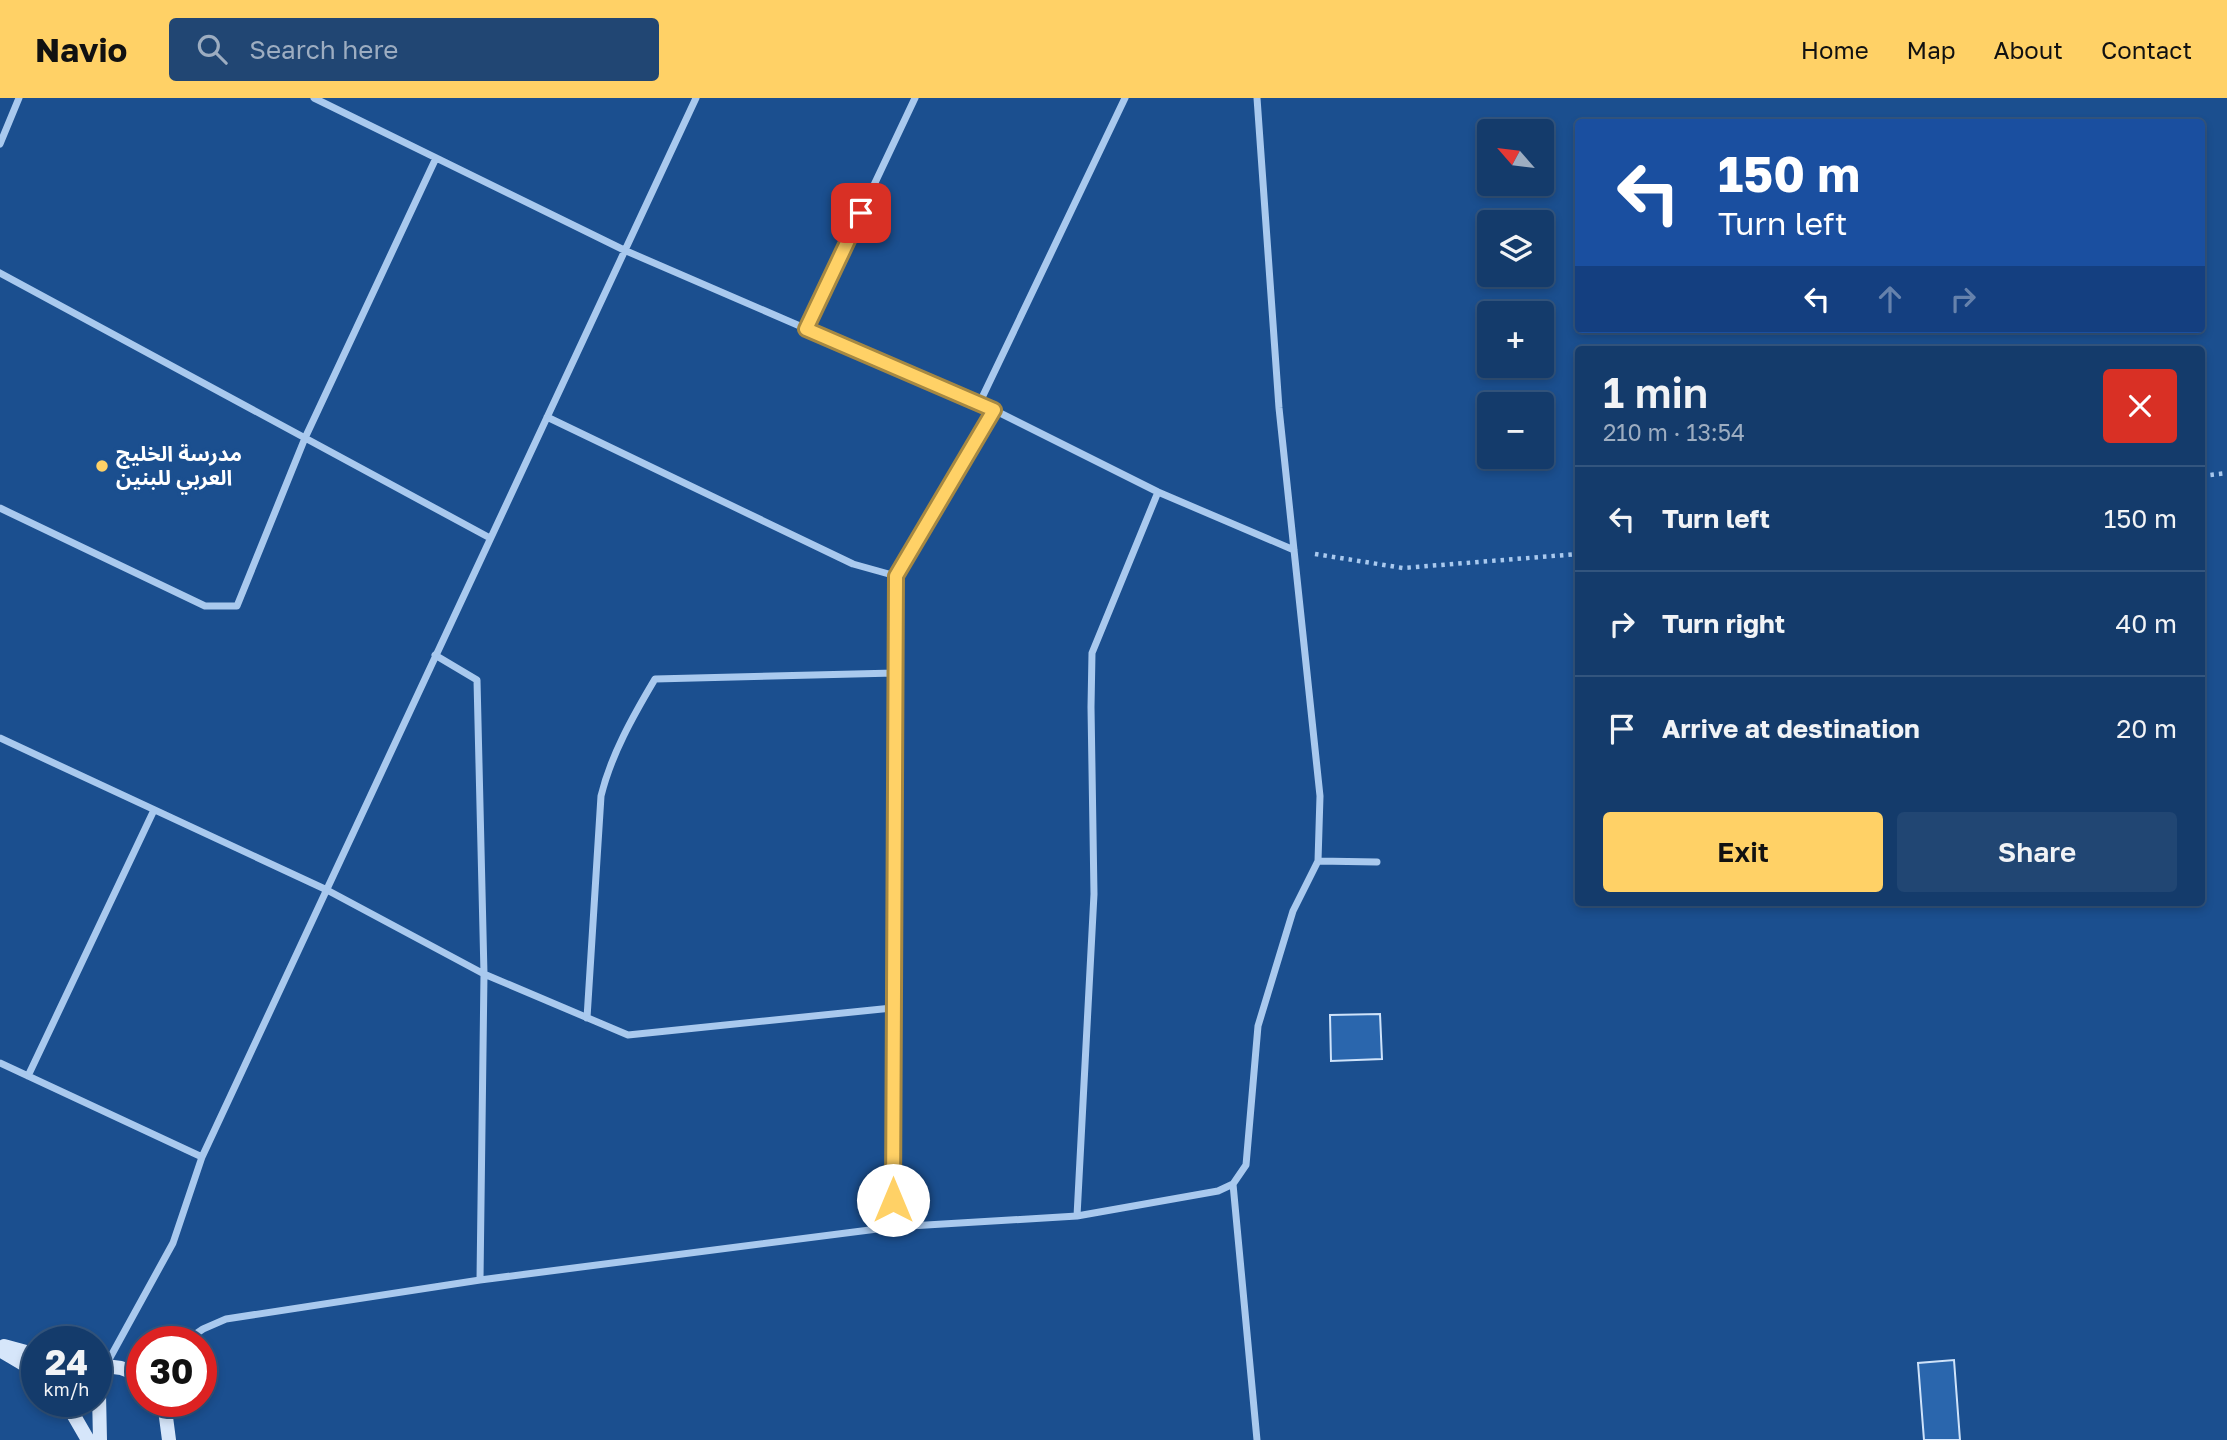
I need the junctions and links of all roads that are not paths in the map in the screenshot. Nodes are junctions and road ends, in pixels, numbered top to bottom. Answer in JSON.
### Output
{"nodes":[{"id":1,"x":19,"y":98,"type":"edge"},
{"id":2,"x":314,"y":98,"type":"edge"},
{"id":3,"x":696,"y":98,"type":"edge"},
{"id":4,"x":915,"y":98,"type":"edge"},
{"id":5,"x":1125,"y":98,"type":"edge"},
{"id":6,"x":1257,"y":98,"type":"edge"},
{"id":7,"x":0,"y":144,"type":"edge"},
{"id":8,"x":436,"y":158,"type":"junction"},
{"id":9,"x":624,"y":250,"type":"junction"},
{"id":10,"x":0,"y":273,"type":"edge"},
{"id":11,"x":806,"y":329,"type":"junction"},
{"id":12,"x":979,"y":404,"type":"junction"},
{"id":13,"x":994,"y":410,"type":"junction"},
{"id":14,"x":547,"y":417,"type":"junction"},
{"id":15,"x":305,"y":438,"type":"junction"},
{"id":16,"x":1158,"y":492,"type":"junction"},
{"id":17,"x":0,"y":508,"type":"edge"},
{"id":18,"x":490,"y":538,"type":"junction"},
{"id":19,"x":1294,"y":550,"type":"junction"},
{"id":20,"x":896,"y":576,"type":"junction"},
{"id":21,"x":435,"y":655,"type":"junction"},
{"id":22,"x":895,"y":673,"type":"junction"},
{"id":23,"x":0,"y":738,"type":"edge"},
{"id":24,"x":155,"y":810,"type":"junction"},
{"id":25,"x":1318,"y":860,"type":"junction"},
{"id":26,"x":1377,"y":862,"type":"dead end"},
{"id":27,"x":327,"y":890,"type":"junction"},
{"id":28,"x":484,"y":974,"type":"junction"},
{"id":29,"x":892,"y":1008,"type":"junction"},
{"id":30,"x":587,"y":1018,"type":"junction"},
{"id":31,"x":0,"y":1063,"type":"edge"},
{"id":32,"x":28,"y":1076,"type":"junction"},
{"id":33,"x":202,"y":1157,"type":"junction"},
{"id":34,"x":1233,"y":1184,"type":"junction"},
{"id":35,"x":1077,"y":1216,"type":"junction"},
{"id":36,"x":893,"y":1227,"type":"junction"},
{"id":37,"x":480,"y":1280,"type":"junction"},
{"id":38,"x":209,"y":1326,"type":"edge"},
{"id":39,"x":0,"y":1344,"type":"edge"},
{"id":40,"x":112,"y":1347,"type":"edge"},
{"id":41,"x":0,"y":1350,"type":"edge"},
{"id":42,"x":21,"y":1350,"type":"edge"},
{"id":43,"x":21,"y":1362,"type":"edge"},
{"id":44,"x":75,"y":1417,"type":"edge"},
{"id":45,"x":100,"y":1417,"type":"edge"},
{"id":46,"x":166,"y":1417,"type":"edge"},
{"id":47,"x":88,"y":1440,"type":"edge"},
{"id":48,"x":100,"y":1440,"type":"edge"},
{"id":49,"x":169,"y":1440,"type":"edge"},
{"id":50,"x":1257,"y":1440,"type":"edge"}],
"edges":[{"from":1,"to":7,"type":"street"},
{"from":2,"to":8,"type":"street"},
{"from":3,"to":9,"type":"street"},
{"from":4,"to":11,"type":"street"},
{"from":5,"to":12,"type":"street"},
{"from":6,"to":19,"type":"street"},
{"from":8,"to":9,"type":"street"},
{"from":8,"to":15,"type":"street"},
{"from":9,"to":11,"type":"street"},
{"from":9,"to":14,"type":"street"},
{"from":10,"to":15,"type":"street"},
{"from":11,"to":12,"type":"street"},
{"from":12,"to":13,"type":"street"},
{"from":13,"to":16,"type":"street"},
{"from":13,"to":20,"type":"street"},
{"from":14,"to":18,"type":"street"},
{"from":14,"to":20,"type":"street"},
{"from":15,"to":17,"type":"street"},
{"from":15,"to":18,"type":"street"},
{"from":16,"to":19,"type":"street"},
{"from":16,"to":35,"type":"street"},
{"from":18,"to":21,"type":"street"},
{"from":19,"to":25,"type":"street"},
{"from":20,"to":22,"type":"street"},
{"from":21,"to":27,"type":"street"},
{"from":21,"to":28,"type":"street"},
{"from":22,"to":29,"type":"street"},
{"from":22,"to":30,"type":"street"},
{"from":23,"to":24,"type":"street"},
{"from":24,"to":27,"type":"street"},
{"from":24,"to":32,"type":"street"},
{"from":25,"to":26,"type":"street"},
{"from":25,"to":34,"type":"street"},
{"from":27,"to":28,"type":"street"},
{"from":27,"to":33,"type":"street"},
{"from":28,"to":30,"type":"street"},
{"from":28,"to":37,"type":"street"},
{"from":29,"to":30,"type":"street"},
{"from":29,"to":36,"type":"street"},
{"from":31,"to":32,"type":"street"},
{"from":32,"to":33,"type":"street"},
{"from":33,"to":40,"type":"street"},
{"from":34,"to":35,"type":"street"},
{"from":34,"to":50,"type":"street"},
{"from":35,"to":36,"type":"street"},
{"from":36,"to":37,"type":"street"},
{"from":37,"to":38,"type":"street"},
{"from":39,"to":42,"type":"main road"},
{"from":41,"to":43,"type":"main road"},
{"from":44,"to":47,"type":"main road"},
{"from":45,"to":48,"type":"main road"},
{"from":46,"to":49,"type":"main road"}]}
